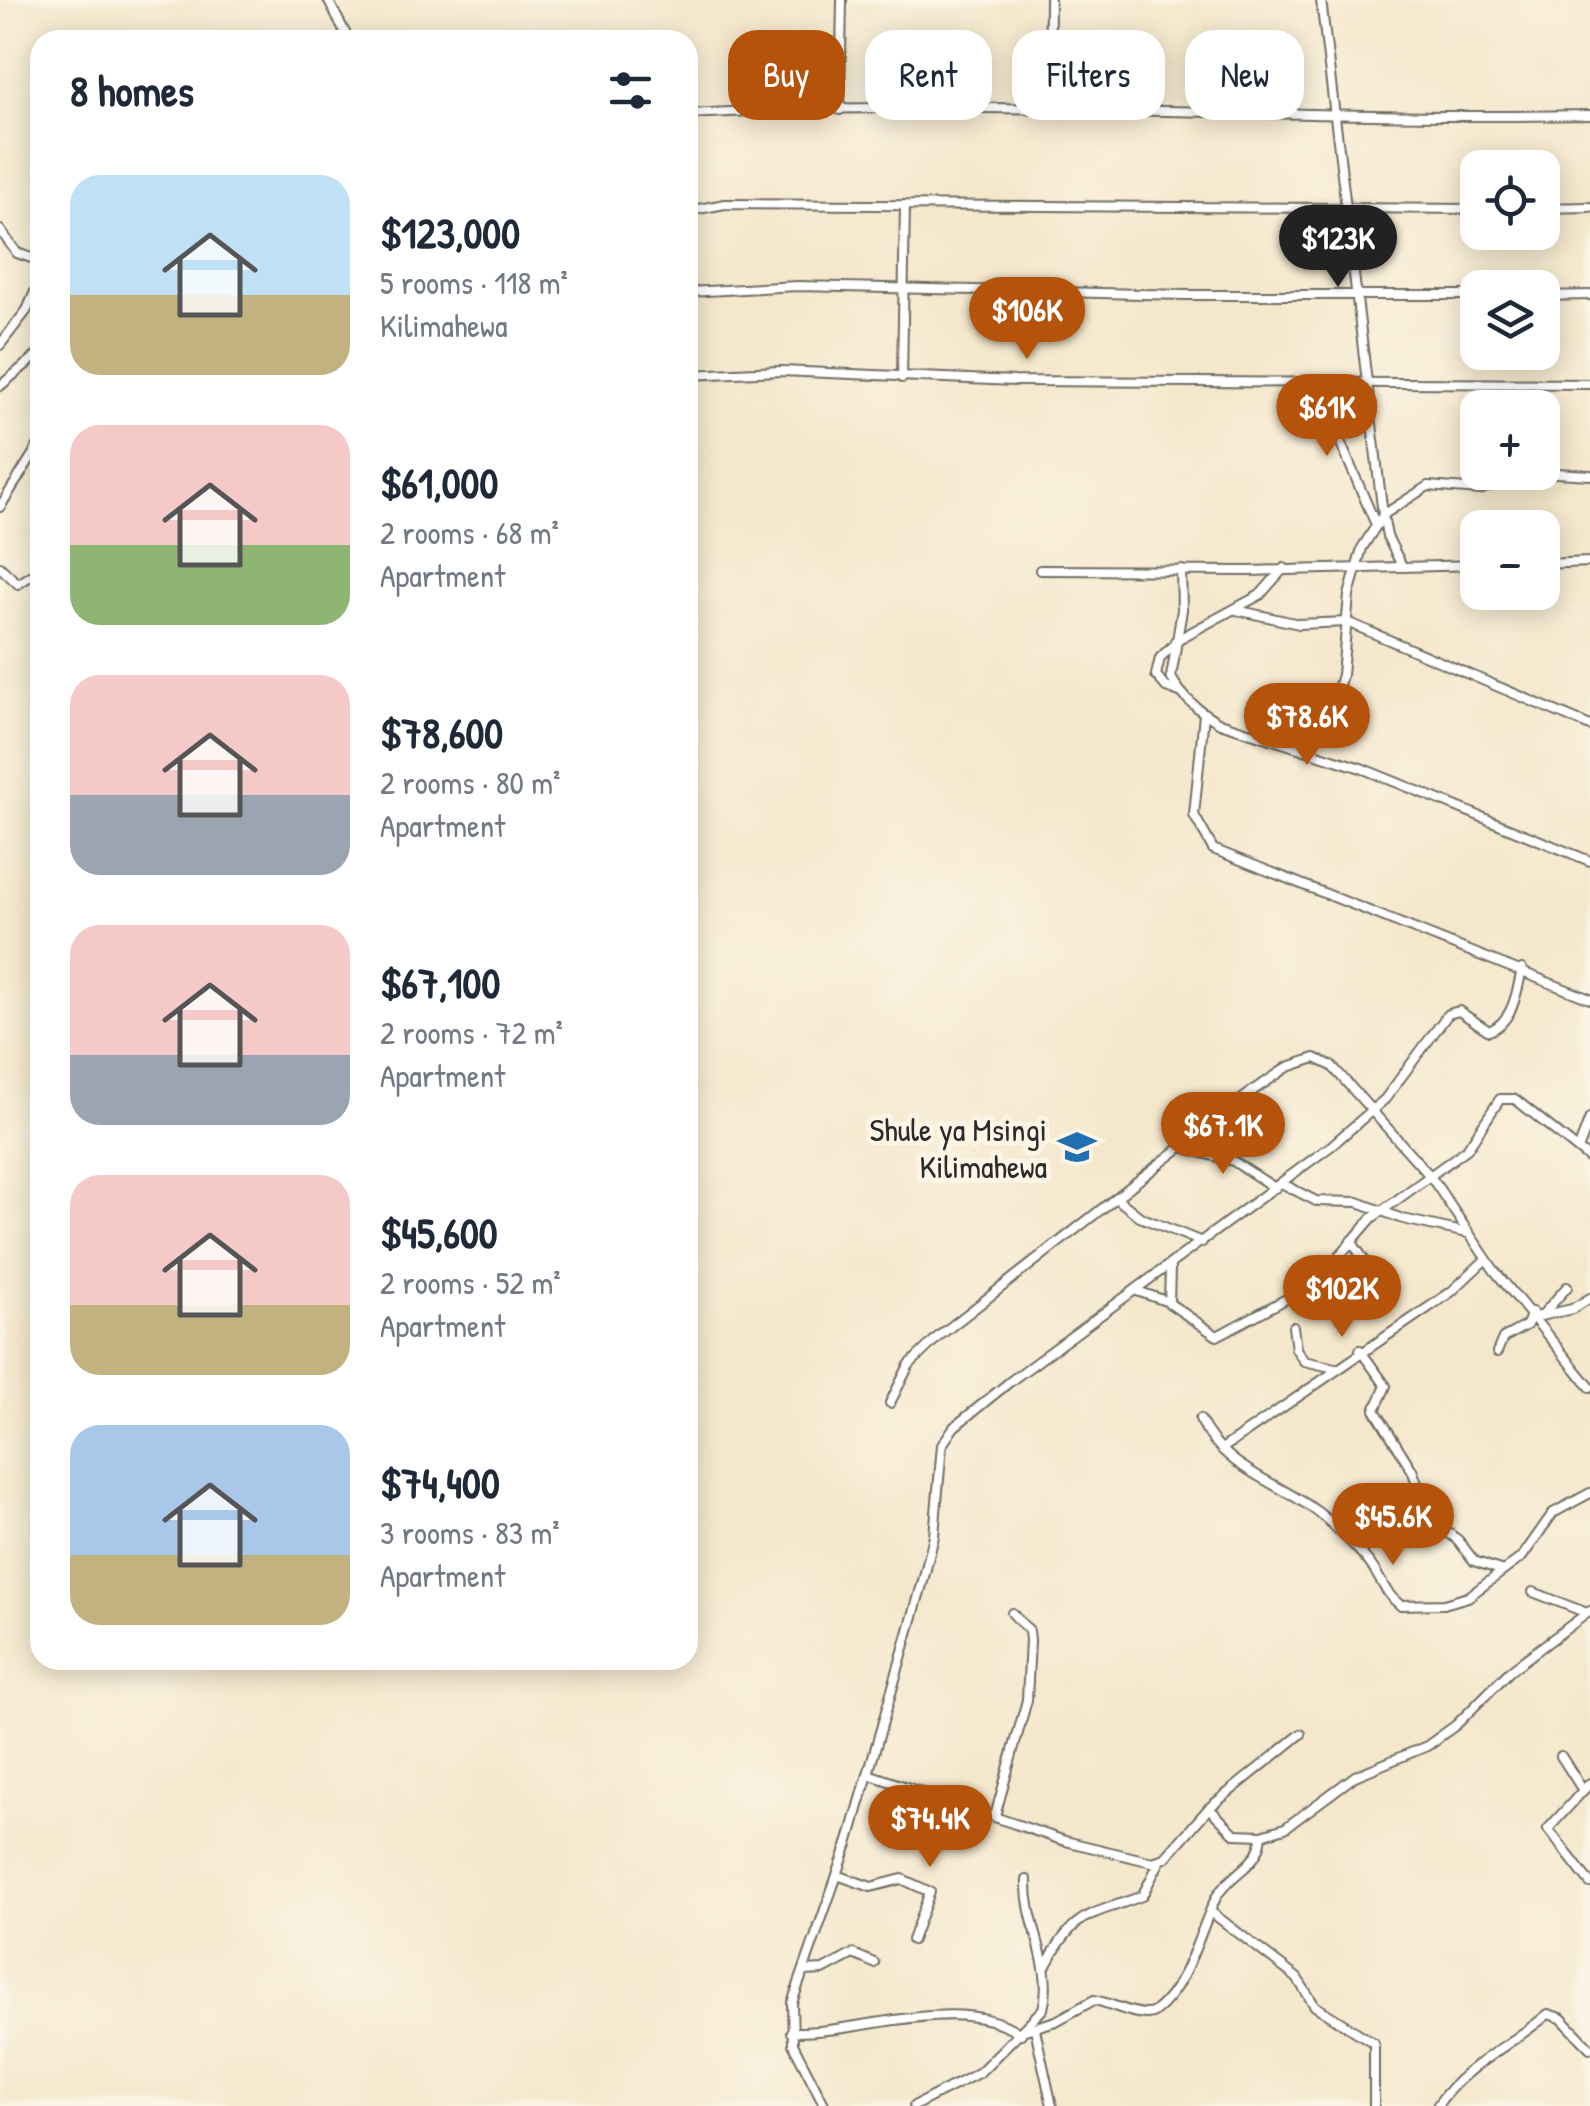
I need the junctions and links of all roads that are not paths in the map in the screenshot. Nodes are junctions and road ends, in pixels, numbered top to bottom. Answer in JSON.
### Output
{"nodes":[{"id":1,"x":328,"y":0,"type":"edge"},
{"id":2,"x":842,"y":0,"type":"edge"},
{"id":3,"x":1050,"y":0,"type":"edge"},
{"id":4,"x":1321,"y":0,"type":"edge"},
{"id":5,"x":344,"y":30,"type":"edge"},
{"id":6,"x":841,"y":30,"type":"edge"},
{"id":7,"x":1050,"y":30,"type":"edge"},
{"id":8,"x":845,"y":110,"type":"edge"},
{"id":9,"x":1012,"y":110,"type":"edge"},
{"id":10,"x":1165,"y":112,"type":"edge"},
{"id":11,"x":728,"y":113,"type":"edge"},
{"id":12,"x":698,"y":114,"type":"edge"},
{"id":13,"x":1590,"y":115,"type":"edge"},
{"id":14,"x":1334,"y":116,"type":"junction"},
{"id":15,"x":906,"y":205,"type":"junction"},
{"id":16,"x":1590,"y":207,"type":"edge"},
{"id":17,"x":1560,"y":208,"type":"edge"},
{"id":18,"x":698,"y":209,"type":"edge"},
{"id":19,"x":1460,"y":209,"type":"edge"},
{"id":20,"x":1346,"y":211,"type":"junction"},
{"id":21,"x":0,"y":230,"type":"edge"},
{"id":22,"x":30,"y":258,"type":"edge"},
{"id":23,"x":904,"y":290,"type":"junction"},
{"id":24,"x":698,"y":291,"type":"edge"},
{"id":25,"x":1357,"y":295,"type":"junction"},
{"id":26,"x":1460,"y":295,"type":"edge"},
{"id":27,"x":1590,"y":295,"type":"edge"},
{"id":28,"x":1560,"y":296,"type":"edge"},
{"id":29,"x":30,"y":303,"type":"edge"},
{"id":30,"x":0,"y":346,"type":"edge"},
{"id":31,"x":30,"y":361,"type":"edge"},
{"id":32,"x":698,"y":375,"type":"edge"},
{"id":33,"x":902,"y":378,"type":"junction"},
{"id":34,"x":1314,"y":381,"type":"junction"},
{"id":35,"x":1368,"y":381,"type":"junction"},
{"id":36,"x":1590,"y":384,"type":"edge"},
{"id":37,"x":0,"y":386,"type":"edge"},
{"id":38,"x":30,"y":459,"type":"edge"},
{"id":39,"x":1560,"y":474,"type":"edge"},
{"id":40,"x":1590,"y":476,"type":"edge"},
{"id":41,"x":1460,"y":488,"type":"edge"},
{"id":42,"x":0,"y":507,"type":"edge"},
{"id":43,"x":1383,"y":515,"type":"junction"},
{"id":44,"x":1376,"y":525,"type":"junction"},
{"id":45,"x":1590,"y":562,"type":"edge"},
{"id":46,"x":1560,"y":563,"type":"edge"},
{"id":47,"x":1460,"y":565,"type":"edge"},
{"id":48,"x":1356,"y":566,"type":"junction"},
{"id":49,"x":1402,"y":566,"type":"junction"},
{"id":50,"x":0,"y":567,"type":"edge"},
{"id":51,"x":1284,"y":568,"type":"junction"},
{"id":52,"x":1040,"y":570,"type":"dead end"},
{"id":53,"x":1180,"y":570,"type":"junction"},
{"id":54,"x":30,"y":576,"type":"edge"},
{"id":55,"x":1236,"y":610,"type":"junction"},
{"id":56,"x":1347,"y":622,"type":"junction"},
{"id":57,"x":1174,"y":643,"type":"junction"},
{"id":58,"x":1180,"y":692,"type":"junction"},
{"id":59,"x":1204,"y":714,"type":"junction"},
{"id":60,"x":1590,"y":726,"type":"edge"},
{"id":61,"x":1309,"y":749,"type":"junction"},
{"id":62,"x":1590,"y":862,"type":"edge"},
{"id":63,"x":1522,"y":969,"type":"junction"},
{"id":64,"x":1590,"y":998,"type":"edge"},
{"id":65,"x":1372,"y":1110,"type":"junction"},
{"id":66,"x":1590,"y":1118,"type":"edge"},
{"id":67,"x":1180,"y":1147,"type":"junction"},
{"id":68,"x":1579,"y":1148,"type":"junction"},
{"id":69,"x":1590,"y":1158,"type":"edge"},
{"id":70,"x":1431,"y":1176,"type":"junction"},
{"id":71,"x":1278,"y":1186,"type":"junction"},
{"id":72,"x":1116,"y":1198,"type":"junction"},
{"id":73,"x":1387,"y":1210,"type":"junction"},
{"id":74,"x":1466,"y":1233,"type":"junction"},
{"id":75,"x":1352,"y":1241,"type":"junction"},
{"id":76,"x":1202,"y":1242,"type":"junction"},
{"id":77,"x":1486,"y":1258,"type":"junction"},
{"id":78,"x":1170,"y":1267,"type":"junction"},
{"id":79,"x":1567,"y":1287,"type":"dead end"},
{"id":80,"x":1137,"y":1291,"type":"junction"},
{"id":81,"x":1358,"y":1291,"type":"dead end"},
{"id":82,"x":1590,"y":1298,"type":"edge"},
{"id":83,"x":1169,"y":1303,"type":"junction"},
{"id":84,"x":1537,"y":1314,"type":"junction"},
{"id":85,"x":1294,"y":1327,"type":"dead end"},
{"id":86,"x":1360,"y":1350,"type":"junction"},
{"id":87,"x":1497,"y":1352,"type":"dead end"},
{"id":88,"x":1335,"y":1368,"type":"junction"},
{"id":89,"x":1590,"y":1388,"type":"edge"},
{"id":90,"x":890,"y":1403,"type":"dead end"},
{"id":91,"x":1200,"y":1419,"type":"dead end"},
{"id":92,"x":1223,"y":1448,"type":"junction"},
{"id":93,"x":1590,"y":1493,"type":"edge"},
{"id":94,"x":1503,"y":1572,"type":"junction"},
{"id":95,"x":1533,"y":1592,"type":"dead end"},
{"id":96,"x":1589,"y":1612,"type":"edge"},
{"id":97,"x":1012,"y":1613,"type":"dead end"},
{"id":98,"x":1300,"y":1734,"type":"dead end"},
{"id":99,"x":1561,"y":1756,"type":"dead end"},
{"id":100,"x":868,"y":1774,"type":"junction"},
{"id":101,"x":1590,"y":1783,"type":"edge"},
{"id":102,"x":1582,"y":1789,"type":"junction"},
{"id":103,"x":1209,"y":1808,"type":"junction"},
{"id":104,"x":995,"y":1816,"type":"junction"},
{"id":105,"x":1262,"y":1836,"type":"junction"},
{"id":106,"x":1160,"y":1861,"type":"junction"},
{"id":107,"x":837,"y":1875,"type":"junction"},
{"id":108,"x":1026,"y":1880,"type":"dead end"},
{"id":109,"x":1590,"y":1883,"type":"edge"},
{"id":110,"x":1211,"y":1912,"type":"junction"},
{"id":111,"x":912,"y":1940,"type":"dead end"},
{"id":112,"x":874,"y":1963,"type":"dead end"},
{"id":113,"x":1044,"y":1969,"type":"junction"},
{"id":114,"x":804,"y":1970,"type":"junction"},
{"id":115,"x":1027,"y":2031,"type":"junction"},
{"id":116,"x":791,"y":2032,"type":"junction"},
{"id":117,"x":1590,"y":2048,"type":"edge"},
{"id":118,"x":824,"y":2106,"type":"edge"},
{"id":119,"x":914,"y":2106,"type":"edge"},
{"id":120,"x":1054,"y":2106,"type":"edge"},
{"id":121,"x":1374,"y":2106,"type":"edge"},
{"id":122,"x":1436,"y":2106,"type":"edge"}],
"edges":[{"from":1,"to":5,"type":"street"},
{"from":2,"to":6,"type":"street"},
{"from":3,"to":7,"type":"street"},
{"from":4,"to":14,"type":"street"},
{"from":8,"to":9,"type":"street"},
{"from":10,"to":14,"type":"street"},
{"from":11,"to":12,"type":"street"},
{"from":13,"to":14,"type":"street"},
{"from":14,"to":20,"type":"street"},
{"from":15,"to":18,"type":"street"},
{"from":15,"to":20,"type":"street"},
{"from":15,"to":23,"type":"street"},
{"from":16,"to":17,"type":"street"},
{"from":19,"to":20,"type":"street"},
{"from":20,"to":25,"type":"street"},
{"from":21,"to":22,"type":"street"},
{"from":23,"to":24,"type":"street"},
{"from":23,"to":25,"type":"street"},
{"from":23,"to":33,"type":"street"},
{"from":25,"to":26,"type":"street"},
{"from":25,"to":35,"type":"street"},
{"from":27,"to":28,"type":"street"},
{"from":29,"to":30,"type":"street"},
{"from":31,"to":37,"type":"street"},
{"from":32,"to":33,"type":"street"},
{"from":33,"to":34,"type":"street"},
{"from":34,"to":35,"type":"street"},
{"from":34,"to":44,"type":"street"},
{"from":35,"to":36,"type":"street"},
{"from":35,"to":43,"type":"street"},
{"from":38,"to":42,"type":"street"},
{"from":39,"to":40,"type":"street"},
{"from":41,"to":43,"type":"street"},
{"from":43,"to":44,"type":"street"},
{"from":43,"to":49,"type":"street"},
{"from":44,"to":48,"type":"street"},
{"from":45,"to":46,"type":"street"},
{"from":47,"to":49,"type":"street"},
{"from":48,"to":49,"type":"street"},
{"from":48,"to":51,"type":"street"},
{"from":48,"to":56,"type":"street"},
{"from":50,"to":54,"type":"street"},
{"from":51,"to":53,"type":"street"},
{"from":51,"to":55,"type":"street"},
{"from":52,"to":53,"type":"street"},
{"from":53,"to":57,"type":"street"},
{"from":55,"to":56,"type":"street"},
{"from":55,"to":57,"type":"street"},
{"from":56,"to":60,"type":"street"},
{"from":56,"to":61,"type":"street"},
{"from":57,"to":58,"type":"street"},
{"from":57,"to":58,"type":"street"},
{"from":58,"to":59,"type":"street"},
{"from":59,"to":61,"type":"street"},
{"from":59,"to":63,"type":"street"},
{"from":61,"to":62,"type":"street"},
{"from":63,"to":64,"type":"street"},
{"from":63,"to":65,"type":"street"},
{"from":65,"to":67,"type":"street"},
{"from":65,"to":70,"type":"street"},
{"from":65,"to":71,"type":"street"},
{"from":66,"to":68,"type":"street"},
{"from":67,"to":71,"type":"street"},
{"from":67,"to":72,"type":"street"},
{"from":68,"to":69,"type":"street"},
{"from":68,"to":70,"type":"street"},
{"from":70,"to":73,"type":"street"},
{"from":70,"to":74,"type":"street"},
{"from":71,"to":73,"type":"street"},
{"from":71,"to":76,"type":"street"},
{"from":72,"to":76,"type":"street"},
{"from":72,"to":90,"type":"street"},
{"from":73,"to":74,"type":"street"},
{"from":73,"to":75,"type":"street"},
{"from":74,"to":77,"type":"street"},
{"from":75,"to":81,"type":"street"},
{"from":75,"to":83,"type":"street"},
{"from":76,"to":78,"type":"street"},
{"from":77,"to":84,"type":"street"},
{"from":77,"to":86,"type":"street"},
{"from":78,"to":80,"type":"street"},
{"from":78,"to":83,"type":"street"},
{"from":79,"to":84,"type":"street"},
{"from":80,"to":83,"type":"street"},
{"from":80,"to":100,"type":"street"},
{"from":82,"to":84,"type":"street"},
{"from":84,"to":87,"type":"street"},
{"from":84,"to":89,"type":"street"},
{"from":85,"to":88,"type":"street"},
{"from":86,"to":88,"type":"street"},
{"from":86,"to":94,"type":"street"},
{"from":88,"to":92,"type":"street"},
{"from":91,"to":92,"type":"street"},
{"from":92,"to":94,"type":"street"},
{"from":93,"to":94,"type":"street"},
{"from":95,"to":96,"type":"street"},
{"from":96,"to":105,"type":"street"},
{"from":97,"to":104,"type":"street"},
{"from":98,"to":103,"type":"street"},
{"from":99,"to":102,"type":"street"},
{"from":100,"to":104,"type":"street"},
{"from":100,"to":107,"type":"street"},
{"from":101,"to":102,"type":"street"},
{"from":102,"to":109,"type":"street"},
{"from":103,"to":105,"type":"street"},
{"from":103,"to":106,"type":"street"},
{"from":104,"to":106,"type":"street"},
{"from":105,"to":110,"type":"street"},
{"from":106,"to":113,"type":"street"},
{"from":107,"to":111,"type":"street"},
{"from":107,"to":114,"type":"street"},
{"from":108,"to":113,"type":"street"},
{"from":110,"to":115,"type":"street"},
{"from":110,"to":121,"type":"street"},
{"from":112,"to":114,"type":"street"},
{"from":113,"to":115,"type":"street"},
{"from":114,"to":116,"type":"street"},
{"from":115,"to":116,"type":"street"},
{"from":115,"to":119,"type":"street"},
{"from":115,"to":120,"type":"street"},
{"from":116,"to":118,"type":"street"},
{"from":117,"to":122,"type":"street"}]}
